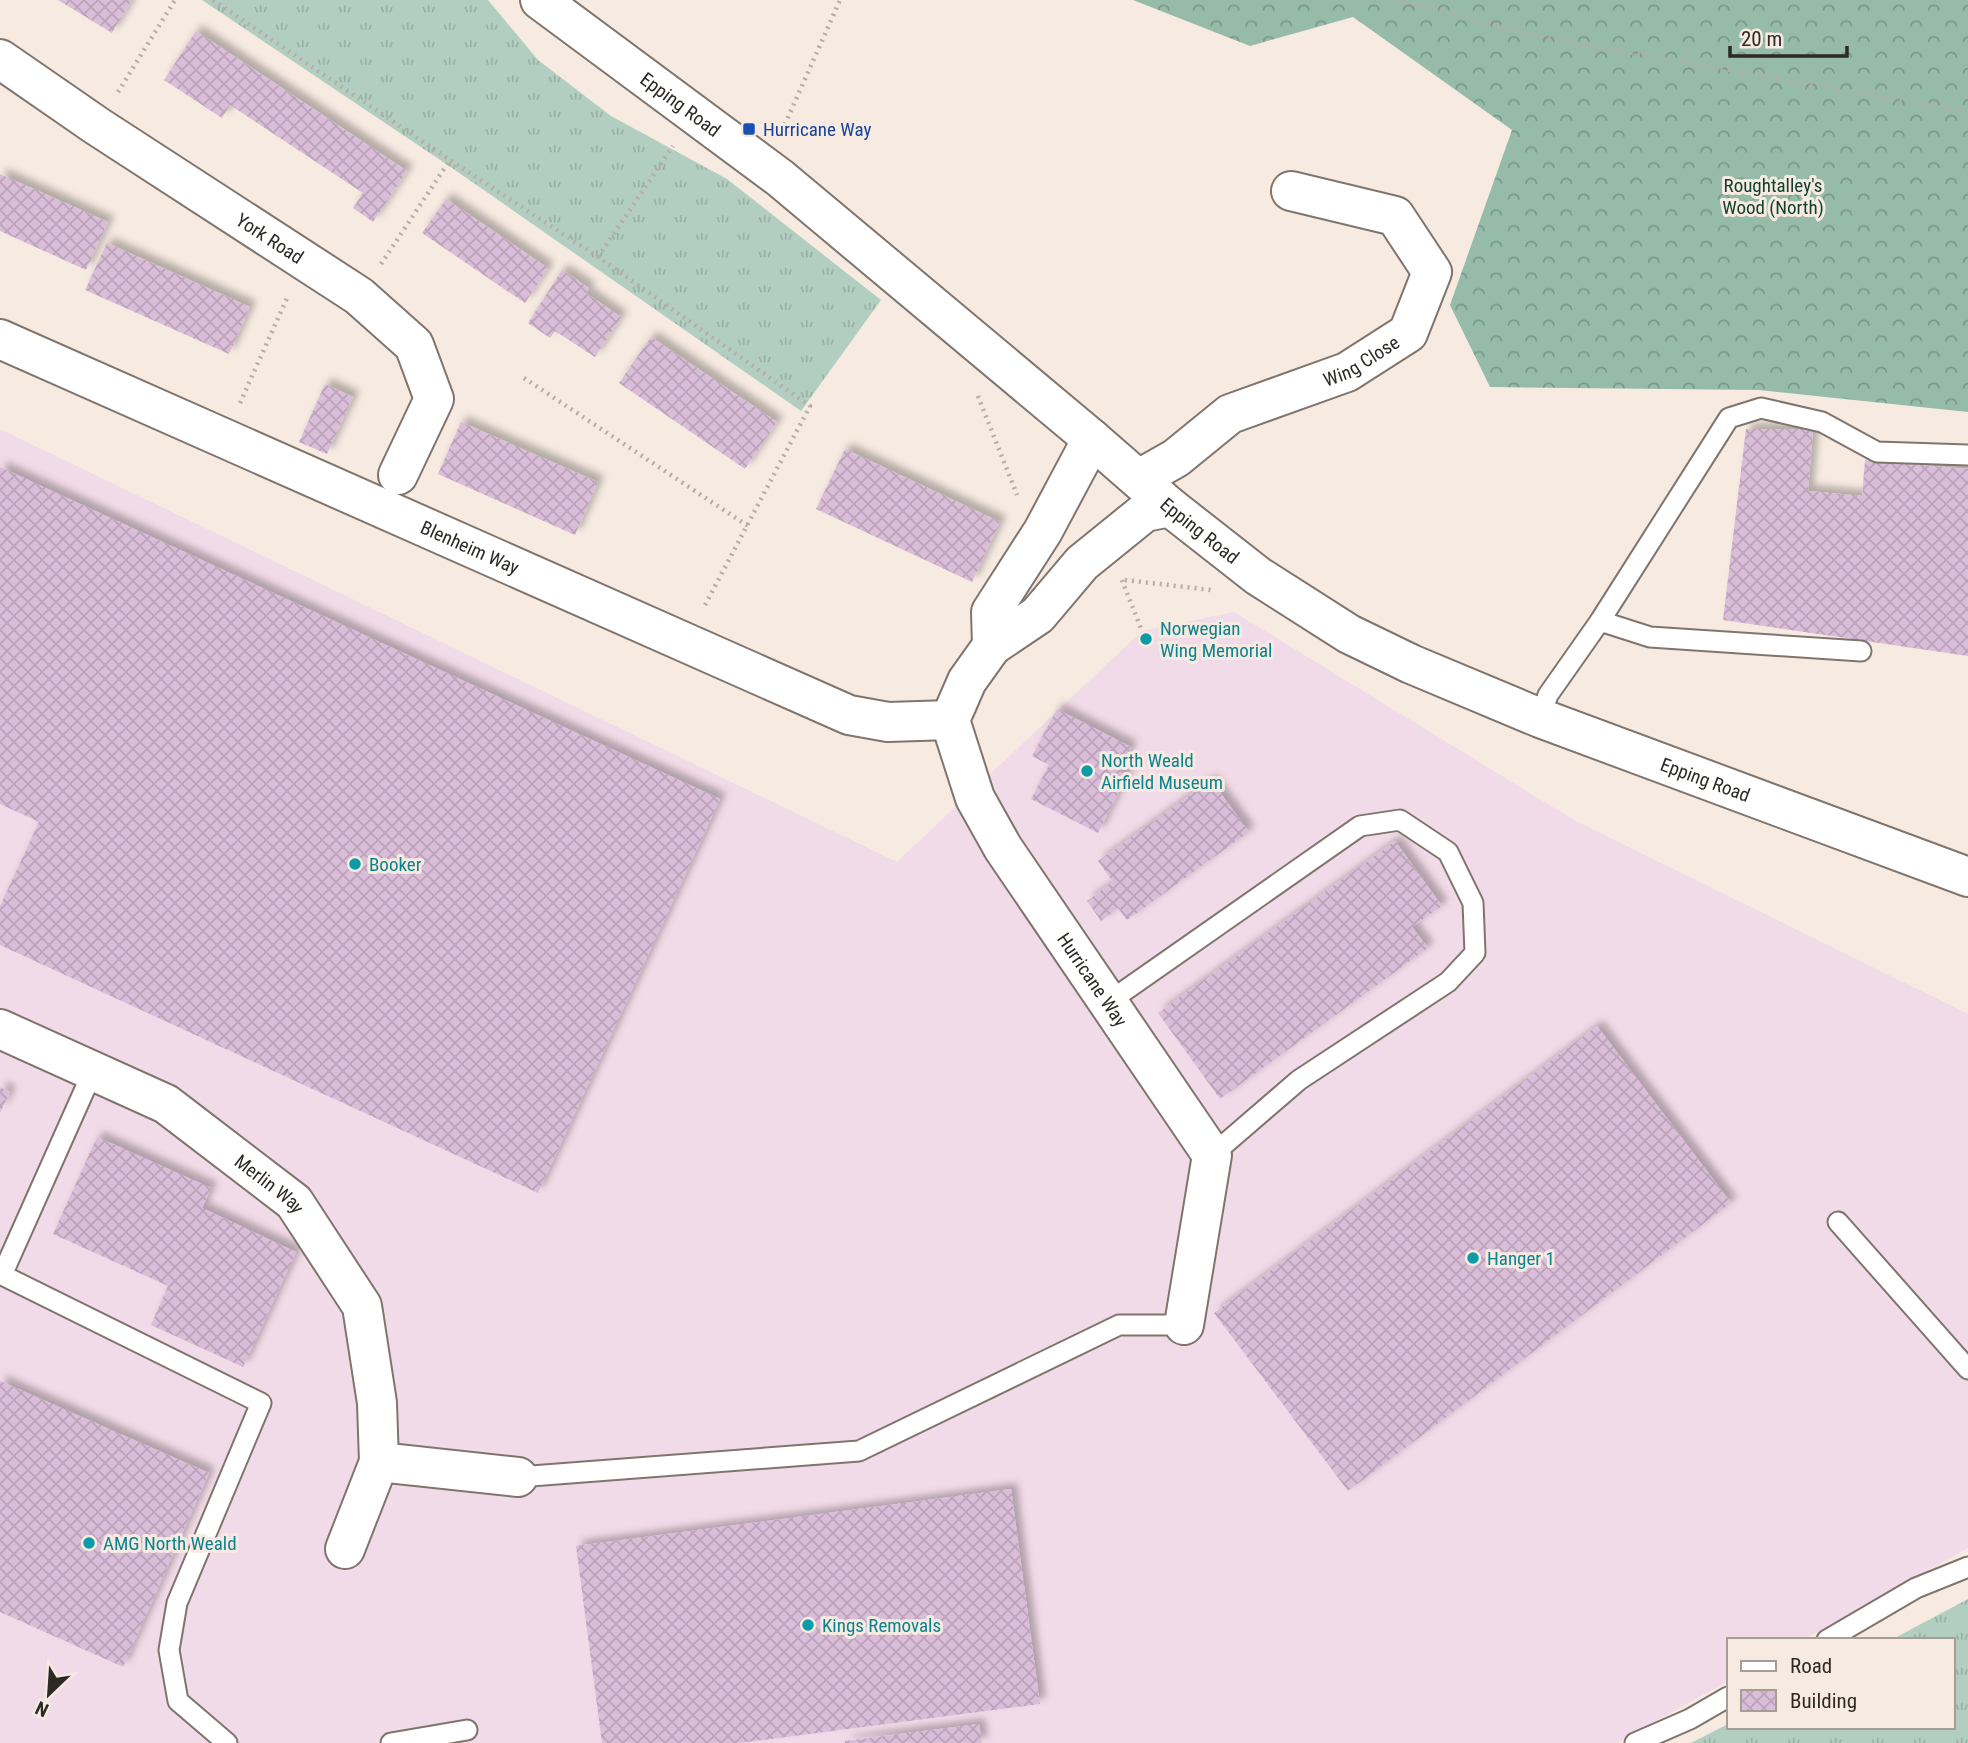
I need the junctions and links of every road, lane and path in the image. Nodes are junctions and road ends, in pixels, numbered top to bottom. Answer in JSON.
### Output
{"nodes":[{"id":1,"x":175,"y":0,"type":"edge"},
{"id":2,"x":213,"y":0,"type":"edge"},
{"id":3,"x":540,"y":0,"type":"edge"},
{"id":4,"x":840,"y":0,"type":"edge"},
{"id":5,"x":1399,"y":0,"type":"edge"},
{"id":6,"x":0,"y":59,"type":"edge"},
{"id":7,"x":1968,"y":112,"type":"edge"},
{"id":8,"x":97,"y":126,"type":"junction"},
{"id":9,"x":781,"y":132,"type":"dead end"},
{"id":10,"x":675,"y":143,"type":"dead end"},
{"id":11,"x":450,"y":160,"type":"junction"},
{"id":12,"x":1291,"y":191,"type":"dead end"},
{"id":13,"x":598,"y":257,"type":"junction"},
{"id":14,"x":304,"y":260,"type":"junction"},
{"id":15,"x":359,"y":296,"type":"junction"},
{"id":16,"x":0,"y":339,"type":"edge"},
{"id":17,"x":524,"y":378,"type":"dead end"},
{"id":18,"x":975,"y":390,"type":"dead end"},
{"id":19,"x":239,"y":404,"type":"dead end"},
{"id":20,"x":1091,"y":439,"type":"junction"},
{"id":21,"x":1968,"y":455,"type":"edge"},
{"id":22,"x":398,"y":475,"type":"dead end"},
{"id":23,"x":1139,"y":479,"type":"junction"},
{"id":24,"x":1020,"y":503,"type":"dead end"},
{"id":25,"x":1170,"y":507,"type":"junction"},
{"id":26,"x":748,"y":527,"type":"junction"},
{"id":27,"x":1111,"y":579,"type":"dead end"},
{"id":28,"x":1122,"y":580,"type":"junction"},
{"id":29,"x":1216,"y":591,"type":"dead end"},
{"id":30,"x":1600,"y":621,"type":"junction"},
{"id":31,"x":1142,"y":631,"type":"dead end"},
{"id":32,"x":685,"y":643,"type":"junction"},
{"id":33,"x":992,"y":646,"type":"junction"},
{"id":34,"x":1861,"y":651,"type":"dead end"},
{"id":35,"x":1540,"y":718,"type":"junction"},
{"id":36,"x":950,"y":720,"type":"junction"},
{"id":37,"x":1968,"y":877,"type":"edge"},
{"id":38,"x":1107,"y":1003,"type":"junction"},
{"id":39,"x":0,"y":1029,"type":"edge"},
{"id":40,"x":93,"y":1071,"type":"junction"},
{"id":41,"x":1212,"y":1155,"type":"junction"},
{"id":42,"x":1838,"y":1222,"type":"dead end"},
{"id":43,"x":1,"y":1274,"type":"edge"},
{"id":44,"x":1184,"y":1325,"type":"joint"},
{"id":45,"x":1968,"y":1369,"type":"edge"},
{"id":46,"x":379,"y":1462,"type":"junction"},
{"id":47,"x":518,"y":1477,"type":"joint"},
{"id":48,"x":345,"y":1549,"type":"dead end"},
{"id":49,"x":1968,"y":1567,"type":"edge"},
{"id":50,"x":1829,"y":1638,"type":"edge"},
{"id":51,"x":1727,"y":1698,"type":"edge"},
{"id":52,"x":467,"y":1730,"type":"dead end"},
{"id":53,"x":227,"y":1743,"type":"edge"},
{"id":54,"x":391,"y":1743,"type":"edge"},
{"id":55,"x":1635,"y":1743,"type":"edge"}],
"edges":[{"from":1,"to":8,"type":"path"},
{"from":2,"to":11,"type":"path"},
{"from":3,"to":20,"type":"street","name":"Epping Road"},
{"from":4,"to":9,"type":"path"},
{"from":5,"to":7,"type":"path"},
{"from":6,"to":8,"type":"street","name":"York Road"},
{"from":8,"to":14,"type":"street","name":"York Road"},
{"from":10,"to":13,"type":"path"},
{"from":11,"to":13,"type":"path"},
{"from":11,"to":15,"type":"path"},
{"from":12,"to":23,"type":"street","name":"Wing Close"},
{"from":13,"to":26,"type":"path"},
{"from":14,"to":15,"type":"street","name":"York Road"},
{"from":14,"to":19,"type":"path"},
{"from":15,"to":22,"type":"street","name":"York Road"},
{"from":16,"to":32,"type":"street","name":"Blenheim Way"},
{"from":17,"to":26,"type":"path"},
{"from":18,"to":24,"type":"path"},
{"from":20,"to":23,"type":"street","name":"Epping Road"},
{"from":20,"to":33,"type":"street"},
{"from":21,"to":30,"type":"lane"},
{"from":23,"to":25,"type":"street","name":"Epping Road"},
{"from":25,"to":33,"type":"street"},
{"from":25,"to":35,"type":"street","name":"Epping Road"},
{"from":26,"to":32,"type":"path"},
{"from":27,"to":28,"type":"path"},
{"from":28,"to":29,"type":"path"},
{"from":28,"to":31,"type":"path"},
{"from":30,"to":34,"type":"lane"},
{"from":30,"to":35,"type":"lane"},
{"from":32,"to":36,"type":"street","name":"Blenheim Way"},
{"from":33,"to":36,"type":"street"},
{"from":35,"to":37,"type":"street","name":"Epping Road"},
{"from":36,"to":38,"type":"street","name":"Hurricane Way"},
{"from":38,"to":41,"type":"street","name":"Hurricane Way"},
{"from":38,"to":41,"type":"lane"},
{"from":39,"to":40,"type":"street","name":"Merlin Way"},
{"from":40,"to":43,"type":"lane"},
{"from":40,"to":46,"type":"street","name":"Merlin Way"},
{"from":41,"to":44,"type":"street"},
{"from":42,"to":45,"type":"lane"},
{"from":43,"to":53,"type":"lane"},
{"from":44,"to":47,"type":"lane"},
{"from":46,"to":47,"type":"street"},
{"from":46,"to":48,"type":"street","name":"Merlin Way"},
{"from":49,"to":50,"type":"lane"},
{"from":51,"to":55,"type":"lane"},
{"from":52,"to":54,"type":"lane"}]}
